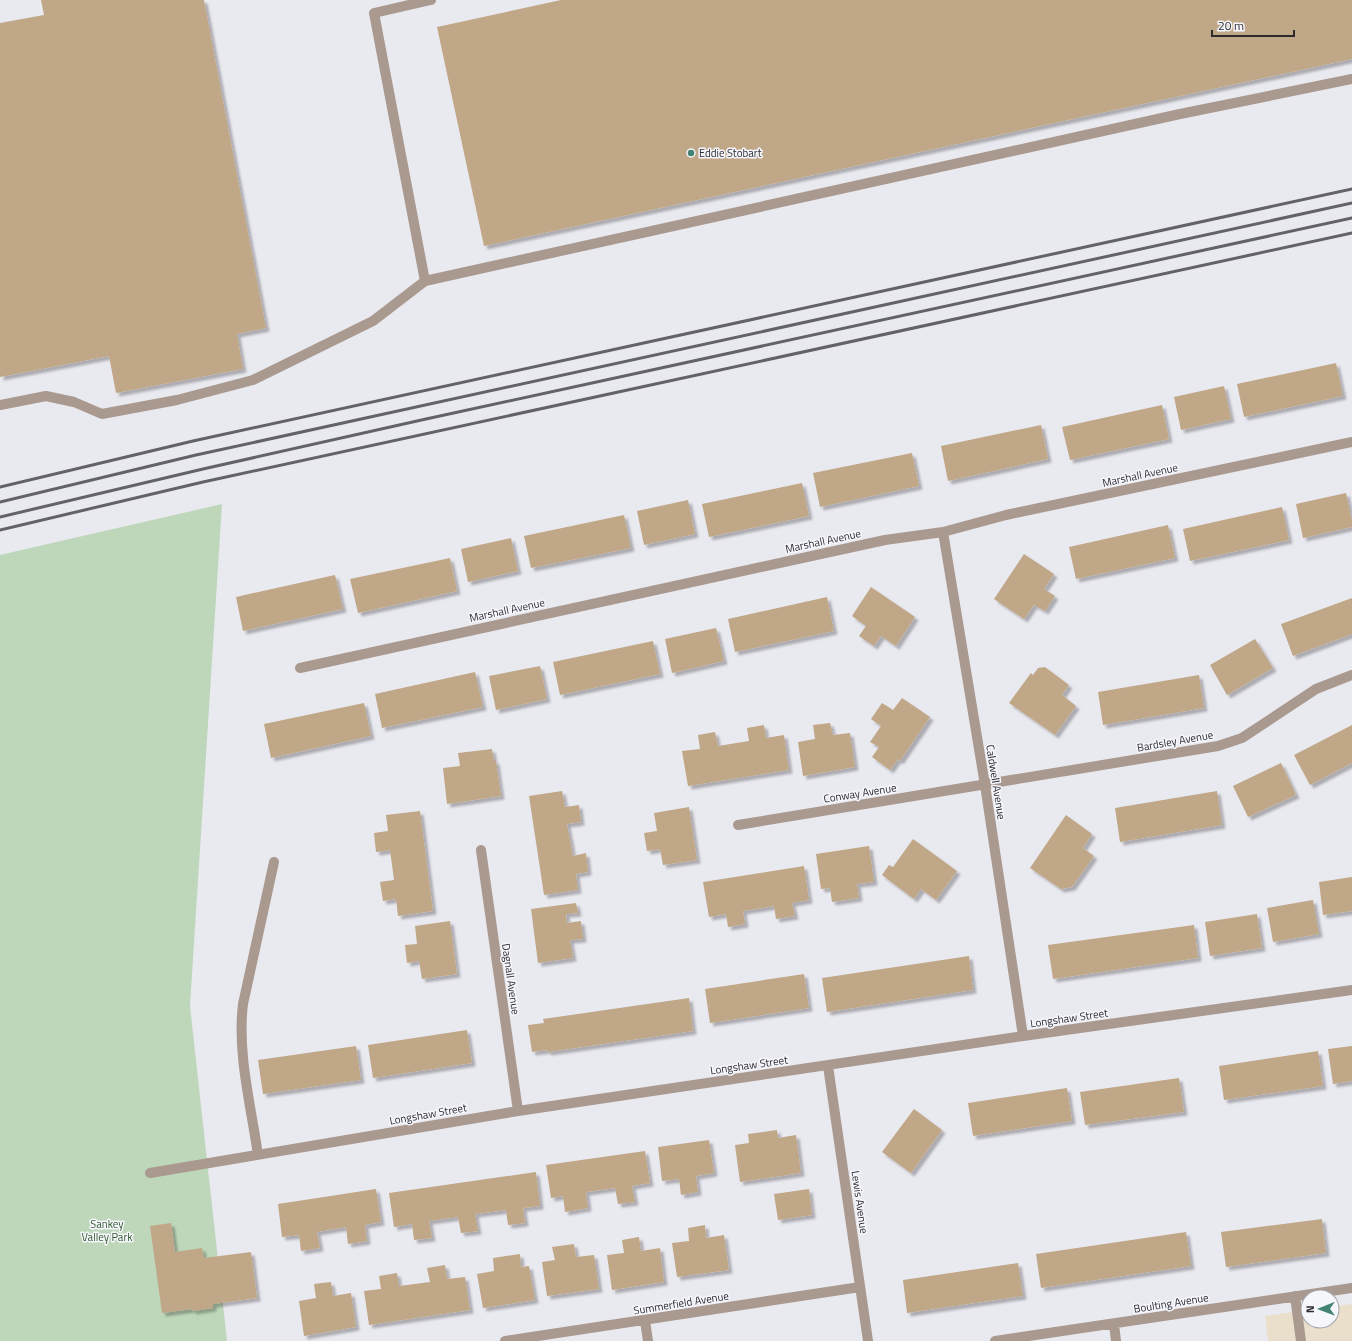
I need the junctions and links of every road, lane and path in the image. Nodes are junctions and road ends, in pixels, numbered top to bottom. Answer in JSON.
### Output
{"nodes":[{"id":1,"x":432,"y":0,"type":"edge"},
{"id":2,"x":1352,"y":79,"type":"edge"},
{"id":3,"x":425,"y":281,"type":"junction"},
{"id":4,"x":0,"y":405,"type":"edge"},
{"id":5,"x":1352,"y":442,"type":"edge"},
{"id":6,"x":944,"y":532,"type":"junction"},
{"id":7,"x":300,"y":668,"type":"dead end"},
{"id":8,"x":1352,"y":675,"type":"edge"},
{"id":9,"x":985,"y":785,"type":"junction"},
{"id":10,"x":738,"y":825,"type":"dead end"},
{"id":11,"x":481,"y":850,"type":"dead end"},
{"id":12,"x":274,"y":862,"type":"dead end"},
{"id":13,"x":1352,"y":990,"type":"edge"},
{"id":14,"x":1023,"y":1036,"type":"junction"},
{"id":15,"x":828,"y":1066,"type":"junction"},
{"id":16,"x":518,"y":1111,"type":"junction"},
{"id":17,"x":258,"y":1155,"type":"junction"},
{"id":18,"x":150,"y":1173,"type":"dead end"},
{"id":19,"x":860,"y":1287,"type":"junction"},
{"id":20,"x":1352,"y":1288,"type":"edge"},
{"id":21,"x":1295,"y":1296,"type":"junction"},
{"id":22,"x":645,"y":1321,"type":"junction"},
{"id":23,"x":1114,"y":1324,"type":"junction"},
{"id":24,"x":505,"y":1341,"type":"edge"},
{"id":25,"x":648,"y":1341,"type":"edge"},
{"id":26,"x":868,"y":1341,"type":"edge"},
{"id":27,"x":995,"y":1341,"type":"edge"},
{"id":28,"x":1116,"y":1341,"type":"edge"},
{"id":29,"x":1301,"y":1341,"type":"edge"}],
"edges":[{"from":1,"to":3,"type":"street"},
{"from":2,"to":3,"type":"street"},
{"from":3,"to":4,"type":"street"},
{"from":5,"to":6,"type":"street","name":"Marshall Avenue"},
{"from":6,"to":7,"type":"street","name":"Marshall Avenue"},
{"from":6,"to":9,"type":"street","name":"Caldwell Avenue"},
{"from":8,"to":9,"type":"street","name":"Bardsley Avenue"},
{"from":9,"to":10,"type":"street","name":"Conway Avenue"},
{"from":9,"to":14,"type":"street","name":"Caldwell Avenue"},
{"from":11,"to":16,"type":"street","name":"Dagnall Avenue"},
{"from":12,"to":17,"type":"street"},
{"from":13,"to":14,"type":"street","name":"Longshaw Street"},
{"from":14,"to":15,"type":"street","name":"Longshaw Street"},
{"from":15,"to":16,"type":"street","name":"Longshaw Street"},
{"from":15,"to":19,"type":"street","name":"Lewis Avenue"},
{"from":16,"to":17,"type":"street","name":"Longshaw Street"},
{"from":17,"to":18,"type":"street","name":"Longshaw Street"},
{"from":19,"to":22,"type":"street","name":"Summerfield Avenue"},
{"from":19,"to":26,"type":"street","name":"Lewis Avenue"},
{"from":20,"to":21,"type":"street","name":"Boulting Avenue"},
{"from":21,"to":23,"type":"street","name":"Boulting Avenue"},
{"from":21,"to":29,"type":"street"},
{"from":22,"to":24,"type":"street","name":"Summerfield Avenue"},
{"from":22,"to":25,"type":"street"},
{"from":23,"to":27,"type":"street","name":"Boulting Avenue"},
{"from":23,"to":28,"type":"street"}]}
